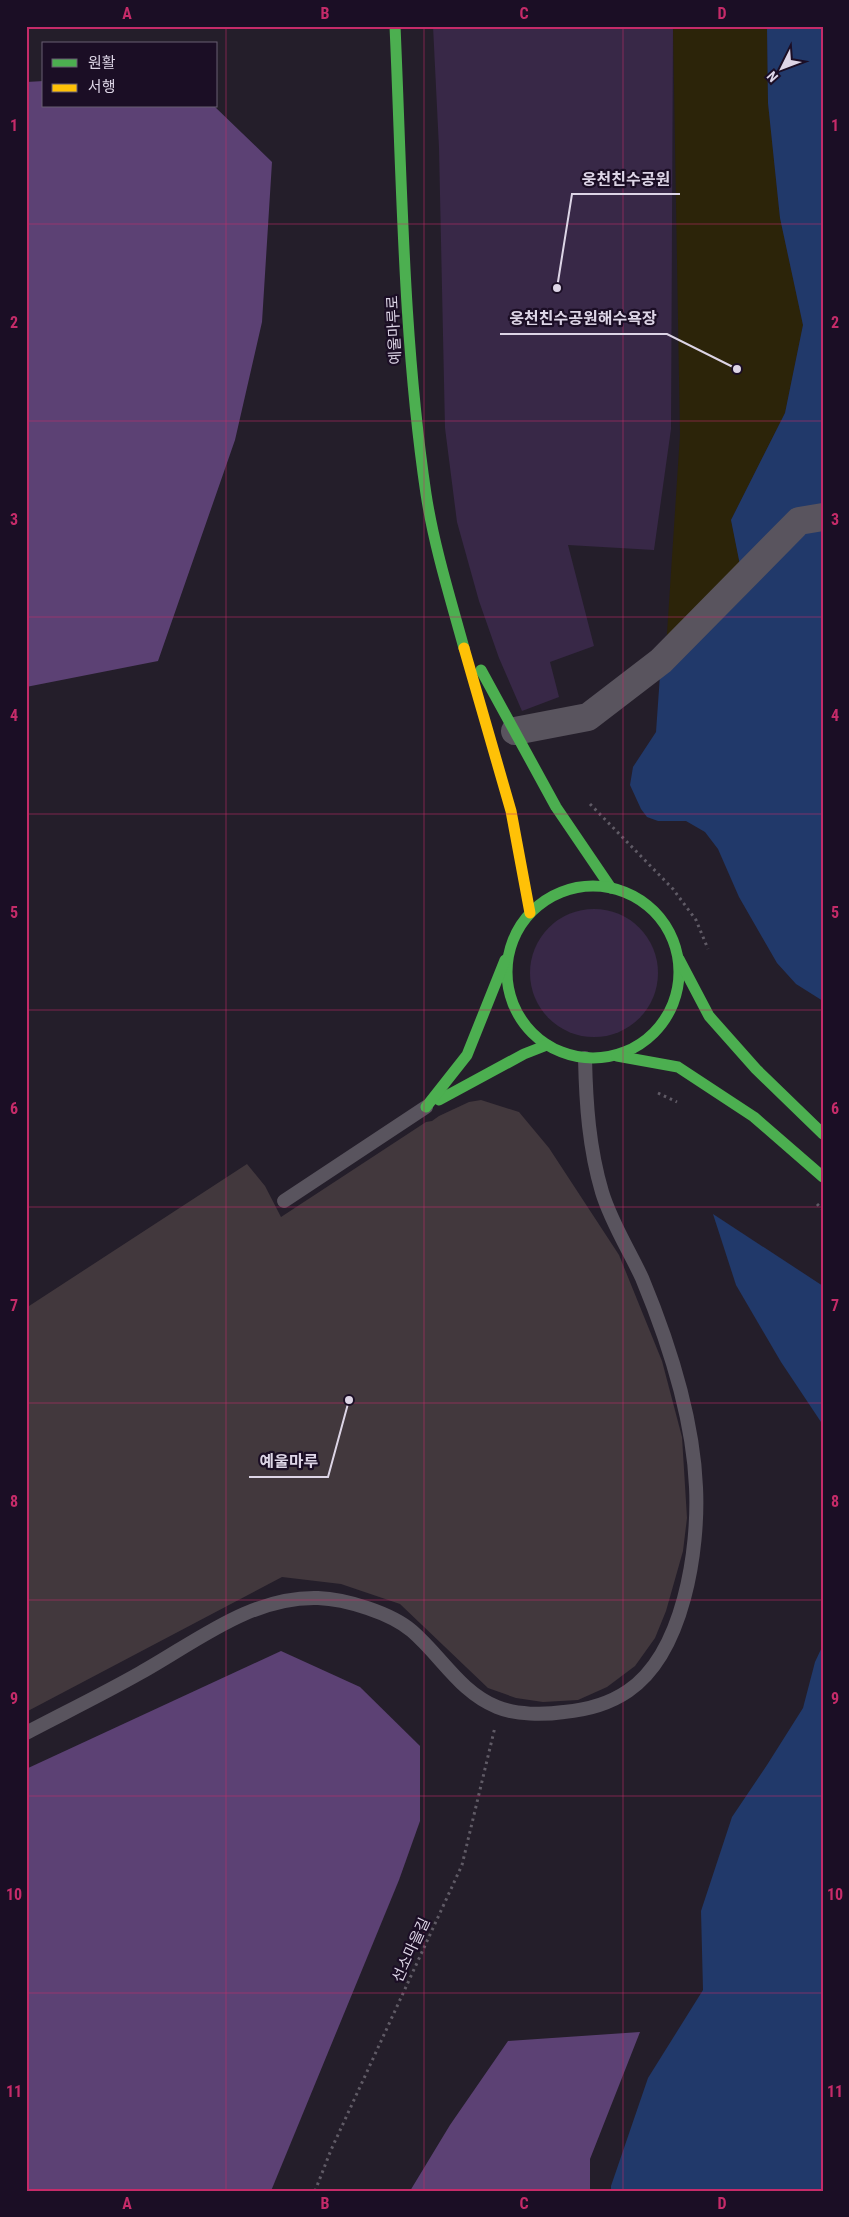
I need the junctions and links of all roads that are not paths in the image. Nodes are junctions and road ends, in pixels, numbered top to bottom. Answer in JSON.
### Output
{"nodes":[{"id":1,"x":395,"y":26,"type":"edge"},
{"id":2,"x":823,"y":517,"type":"edge"},
{"id":3,"x":459,"y":626,"type":"junction"},
{"id":4,"x":515,"y":731,"type":"junction"},
{"id":5,"x":611,"y":888,"type":"junction"},
{"id":6,"x":530,"y":913,"type":"junction"},
{"id":7,"x":510,"y":950,"type":"junction"},
{"id":8,"x":679,"y":958,"type":"junction"},
{"id":9,"x":547,"y":1045,"type":"junction"},
{"id":10,"x":617,"y":1056,"type":"junction"},
{"id":11,"x":585,"y":1058,"type":"junction"},
{"id":12,"x":426,"y":1107,"type":"junction"},
{"id":13,"x":823,"y":1134,"type":"edge"},
{"id":14,"x":823,"y":1177,"type":"edge"},
{"id":15,"x":284,"y":1201,"type":"dead end"},
{"id":16,"x":26,"y":1733,"type":"edge"}],
"edges":[{"from":1,"to":3,"type":"street","name":"예울마루로"},
{"from":2,"to":4,"type":"street"},
{"from":3,"to":4,"type":"street"},
{"from":3,"to":6,"type":"street"},
{"from":4,"to":5,"type":"street"},
{"from":5,"to":6,"type":"street"},
{"from":5,"to":8,"type":"street"},
{"from":6,"to":7,"type":"street"},
{"from":7,"to":9,"type":"street"},
{"from":7,"to":12,"type":"street"},
{"from":8,"to":10,"type":"street"},
{"from":8,"to":13,"type":"street"},
{"from":9,"to":11,"type":"street"},
{"from":9,"to":12,"type":"street"},
{"from":10,"to":11,"type":"street"},
{"from":10,"to":14,"type":"street"},
{"from":11,"to":16,"type":"lane"},
{"from":12,"to":15,"type":"lane"}]}
